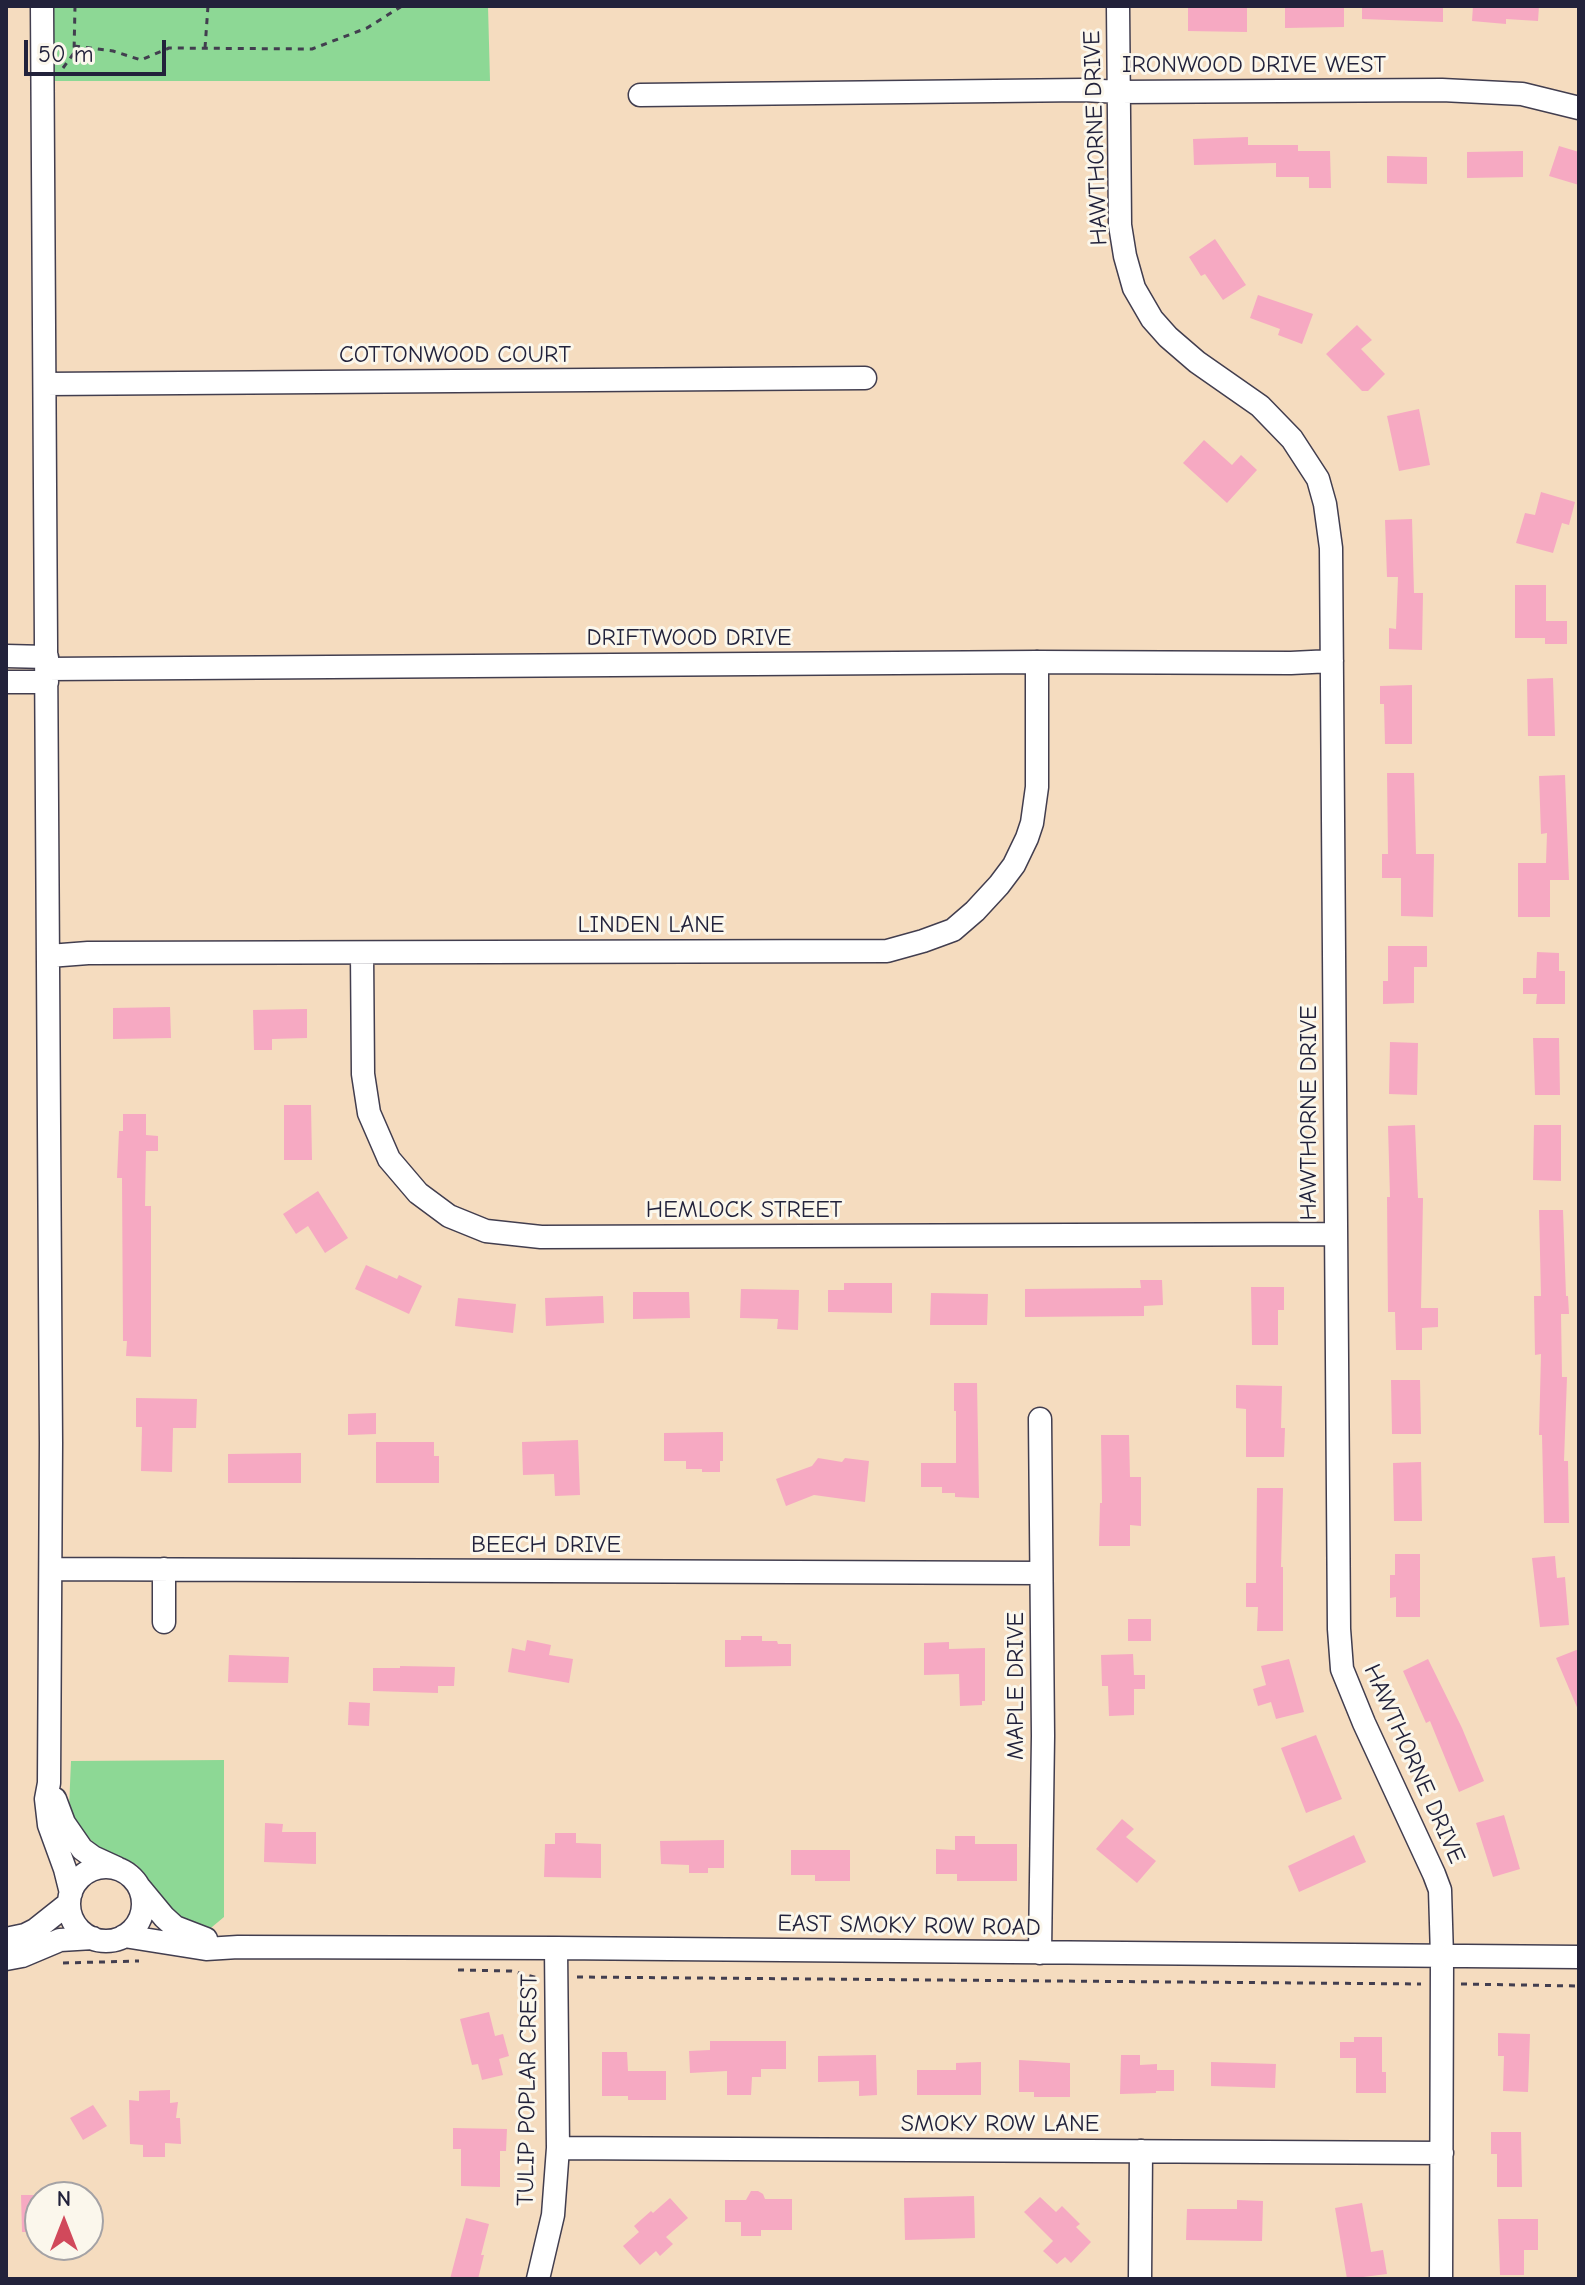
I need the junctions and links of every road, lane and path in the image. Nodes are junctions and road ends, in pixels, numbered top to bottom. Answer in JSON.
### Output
{"nodes":[{"id":1,"x":42,"y":6,"type":"edge"},
{"id":2,"x":75,"y":6,"type":"edge"},
{"id":3,"x":208,"y":6,"type":"edge"},
{"id":4,"x":402,"y":6,"type":"edge"},
{"id":5,"x":1118,"y":6,"type":"edge"},
{"id":6,"x":74,"y":46,"type":"junction"},
{"id":7,"x":205,"y":48,"type":"junction"},
{"id":8,"x":58,"y":74,"type":"dead end"},
{"id":9,"x":1119,"y":92,"type":"junction"},
{"id":10,"x":640,"y":95,"type":"dead end"},
{"id":11,"x":1579,"y":108,"type":"edge"},
{"id":12,"x":865,"y":378,"type":"dead end"},
{"id":13,"x":45,"y":384,"type":"junction"},
{"id":14,"x":6,"y":656,"type":"edge"},
{"id":15,"x":1332,"y":661,"type":"junction"},
{"id":16,"x":1037,"y":662,"type":"junction"},
{"id":17,"x":47,"y":669,"type":"junction"},
{"id":18,"x":6,"y":682,"type":"edge"},
{"id":19,"x":362,"y":953,"type":"junction"},
{"id":20,"x":49,"y":956,"type":"junction"},
{"id":21,"x":1336,"y":1234,"type":"junction"},
{"id":22,"x":1040,"y":1419,"type":"dead end"},
{"id":23,"x":51,"y":1569,"type":"junction"},
{"id":24,"x":164,"y":1569,"type":"junction"},
{"id":25,"x":1041,"y":1573,"type":"junction"},
{"id":26,"x":164,"y":1622,"type":"dead end"},
{"id":27,"x":49,"y":1783,"type":"junction"},
{"id":28,"x":121,"y":1870,"type":"junction"},
{"id":29,"x":138,"y":1886,"type":"junction"},
{"id":30,"x":70,"y":1898,"type":"junction"},
{"id":31,"x":124,"y":1936,"type":"junction"},
{"id":32,"x":93,"y":1938,"type":"junction"},
{"id":33,"x":6,"y":1939,"type":"edge"},
{"id":34,"x":238,"y":1947,"type":"junction"},
{"id":35,"x":556,"y":1948,"type":"junction"},
{"id":36,"x":1040,"y":1953,"type":"junction"},
{"id":37,"x":1442,"y":1957,"type":"junction"},
{"id":38,"x":1579,"y":1957,"type":"edge"},
{"id":39,"x":6,"y":1959,"type":"edge"},
{"id":40,"x":569,"y":1977,"type":"dead end"},
{"id":41,"x":1442,"y":1984,"type":"junction"},
{"id":42,"x":1579,"y":1986,"type":"edge"},
{"id":43,"x":558,"y":2148,"type":"junction"},
{"id":44,"x":1141,"y":2151,"type":"junction"},
{"id":45,"x":1442,"y":2153,"type":"junction"},
{"id":46,"x":538,"y":2279,"type":"edge"},
{"id":47,"x":1140,"y":2279,"type":"edge"},
{"id":48,"x":1441,"y":2279,"type":"edge"}],
"edges":[{"from":1,"to":13,"type":"street"},
{"from":2,"to":6,"type":"path"},
{"from":3,"to":7,"type":"path"},
{"from":4,"to":7,"type":"path"},
{"from":5,"to":9,"type":"street","name":"HAWTHORNE DRIVE"},
{"from":6,"to":7,"type":"path"},
{"from":6,"to":8,"type":"path"},
{"from":9,"to":10,"type":"street","name":"IRONWOOD DRIVE WEST"},
{"from":9,"to":11,"type":"street","name":"IRONWOOD DRIVE WEST"},
{"from":9,"to":15,"type":"street","name":"HAWTHORNE DRIVE"},
{"from":12,"to":13,"type":"street","name":"COTTONWOOD COURT"},
{"from":13,"to":17,"type":"street"},
{"from":14,"to":17,"type":"street"},
{"from":15,"to":16,"type":"street","name":"DRIFTWOOD DRIVE"},
{"from":15,"to":21,"type":"street","name":"HAWTHORNE DRIVE"},
{"from":16,"to":17,"type":"street","name":"DRIFTWOOD DRIVE"},
{"from":16,"to":19,"type":"street","name":"LINDEN LANE"},
{"from":17,"to":18,"type":"street","name":"DRIFTWOOD DRIVE"},
{"from":17,"to":20,"type":"street"},
{"from":19,"to":20,"type":"street","name":"LINDEN LANE"},
{"from":19,"to":21,"type":"street","name":"HEMLOCK STREET"},
{"from":20,"to":23,"type":"street"},
{"from":21,"to":37,"type":"street","name":"HAWTHORNE DRIVE"},
{"from":22,"to":25,"type":"street","name":"MAPLE DRIVE"},
{"from":23,"to":24,"type":"street","name":"BEECH DRIVE"},
{"from":23,"to":27,"type":"street"},
{"from":24,"to":25,"type":"street","name":"BEECH DRIVE"},
{"from":24,"to":26,"type":"street"},
{"from":25,"to":36,"type":"street","name":"MAPLE DRIVE"},
{"from":27,"to":28,"type":"street"},
{"from":27,"to":30,"type":"street"},
{"from":28,"to":29,"type":"street"},
{"from":28,"to":30,"type":"street"},
{"from":29,"to":31,"type":"street"},
{"from":29,"to":34,"type":"street","name":"EAST SMOKY ROW ROAD"},
{"from":30,"to":32,"type":"street"},
{"from":30,"to":33,"type":"street"},
{"from":31,"to":32,"type":"street"},
{"from":31,"to":34,"type":"street","name":"EAST SMOKY ROW ROAD"},
{"from":32,"to":39,"type":"street"},
{"from":34,"to":35,"type":"street","name":"EAST SMOKY ROW ROAD"},
{"from":35,"to":36,"type":"street","name":"EAST SMOKY ROW ROAD"},
{"from":35,"to":43,"type":"street","name":"TULIP POPLAR CREST"},
{"from":36,"to":37,"type":"street","name":"EAST SMOKY ROW ROAD"},
{"from":37,"to":38,"type":"street","name":"EAST SMOKY ROW ROAD"},
{"from":37,"to":41,"type":"street","name":"HAWTHORNE DRIVE"},
{"from":40,"to":41,"type":"path"},
{"from":41,"to":42,"type":"path"},
{"from":41,"to":45,"type":"street","name":"HAWTHORNE DRIVE"},
{"from":43,"to":44,"type":"street","name":"SMOKY ROW LANE"},
{"from":43,"to":46,"type":"street","name":"TULIP POPLAR CREST"},
{"from":44,"to":45,"type":"street","name":"SMOKY ROW LANE"},
{"from":44,"to":47,"type":"street"},
{"from":45,"to":48,"type":"street","name":"HAWTHORNE DRIVE"}]}
